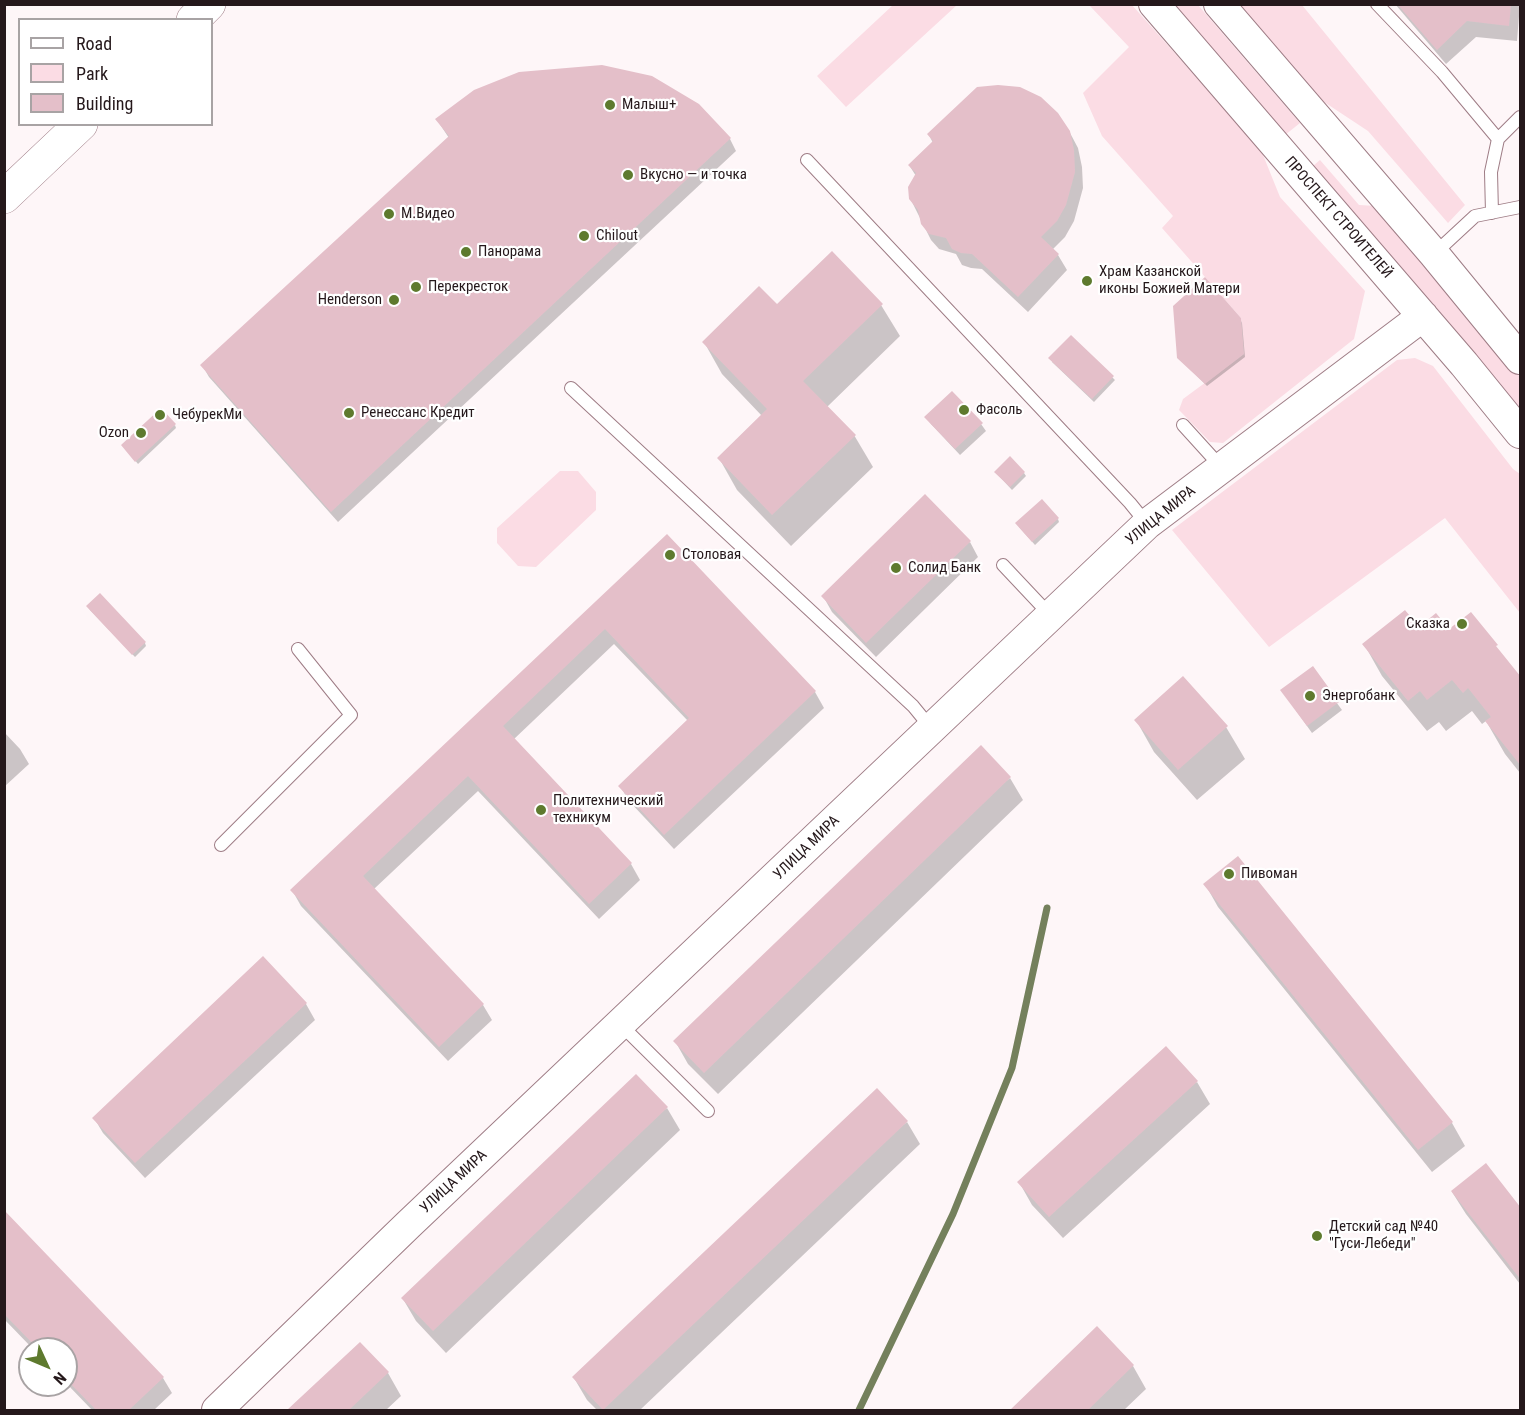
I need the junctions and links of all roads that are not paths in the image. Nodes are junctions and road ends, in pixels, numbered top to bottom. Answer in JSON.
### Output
{"nodes":[{"id":1,"x":209,"y":4,"type":"edge"},
{"id":2,"x":1154,"y":4,"type":"edge"},
{"id":3,"x":1219,"y":4,"type":"edge"},
{"id":4,"x":1377,"y":4,"type":"edge"},
{"id":5,"x":195,"y":18,"type":"edge"},
{"id":6,"x":1521,"y":117,"type":"edge"},
{"id":7,"x":79,"y":126,"type":"edge"},
{"id":8,"x":1325,"y":127,"type":"junction"},
{"id":9,"x":1498,"y":139,"type":"junction"},
{"id":10,"x":807,"y":159,"type":"dead end"},
{"id":11,"x":1287,"y":160,"type":"junction"},
{"id":12,"x":4,"y":196,"type":"edge"},
{"id":13,"x":1521,"y":207,"type":"edge"},
{"id":14,"x":1492,"y":213,"type":"junction"},
{"id":15,"x":1434,"y":254,"type":"junction"},
{"id":16,"x":1423,"y":316,"type":"junction"},
{"id":17,"x":1521,"y":359,"type":"edge"},
{"id":18,"x":571,"y":388,"type":"dead end"},
{"id":19,"x":1183,"y":425,"type":"dead end"},
{"id":20,"x":1521,"y":433,"type":"edge"},
{"id":21,"x":1222,"y":468,"type":"junction"},
{"id":22,"x":1147,"y":524,"type":"junction"},
{"id":23,"x":1003,"y":565,"type":"dead end"},
{"id":24,"x":1051,"y":616,"type":"junction"},
{"id":25,"x":298,"y":649,"type":"dead end"},
{"id":26,"x":932,"y":729,"type":"junction"},
{"id":27,"x":220,"y":845,"type":"dead end"},
{"id":28,"x":621,"y":1025,"type":"junction"},
{"id":29,"x":708,"y":1111,"type":"dead end"},
{"id":30,"x":217,"y":1410,"type":"edge"}],
"edges":[{"from":1,"to":5,"type":"main road"},
{"from":2,"to":11,"type":"street","name":"ПРОСПЕКТ СТРОИТЕЛЕЙ"},
{"from":3,"to":8,"type":"street"},
{"from":4,"to":9,"type":"lane"},
{"from":6,"to":9,"type":"lane"},
{"from":7,"to":12,"type":"main road"},
{"from":8,"to":11,"type":"street"},
{"from":8,"to":15,"type":"street"},
{"from":9,"to":14,"type":"lane"},
{"from":10,"to":22,"type":"lane"},
{"from":11,"to":16,"type":"street","name":"ПРОСПЕКТ СТРОИТЕЛЕЙ"},
{"from":13,"to":14,"type":"lane"},
{"from":14,"to":15,"type":"lane"},
{"from":15,"to":17,"type":"street"},
{"from":16,"to":20,"type":"street","name":"ПРОСПЕКТ СТРОИТЕЛЕЙ"},
{"from":16,"to":21,"type":"street","name":"УЛИЦА МИРА"},
{"from":18,"to":26,"type":"lane"},
{"from":19,"to":21,"type":"lane"},
{"from":21,"to":22,"type":"street","name":"УЛИЦА МИРА"},
{"from":22,"to":24,"type":"street","name":"УЛИЦА МИРА"},
{"from":23,"to":24,"type":"lane"},
{"from":24,"to":26,"type":"street","name":"УЛИЦА МИРА"},
{"from":25,"to":27,"type":"lane"},
{"from":26,"to":28,"type":"street","name":"УЛИЦА МИРА"},
{"from":28,"to":29,"type":"lane"},
{"from":28,"to":30,"type":"street","name":"УЛИЦА МИРА"}]}
